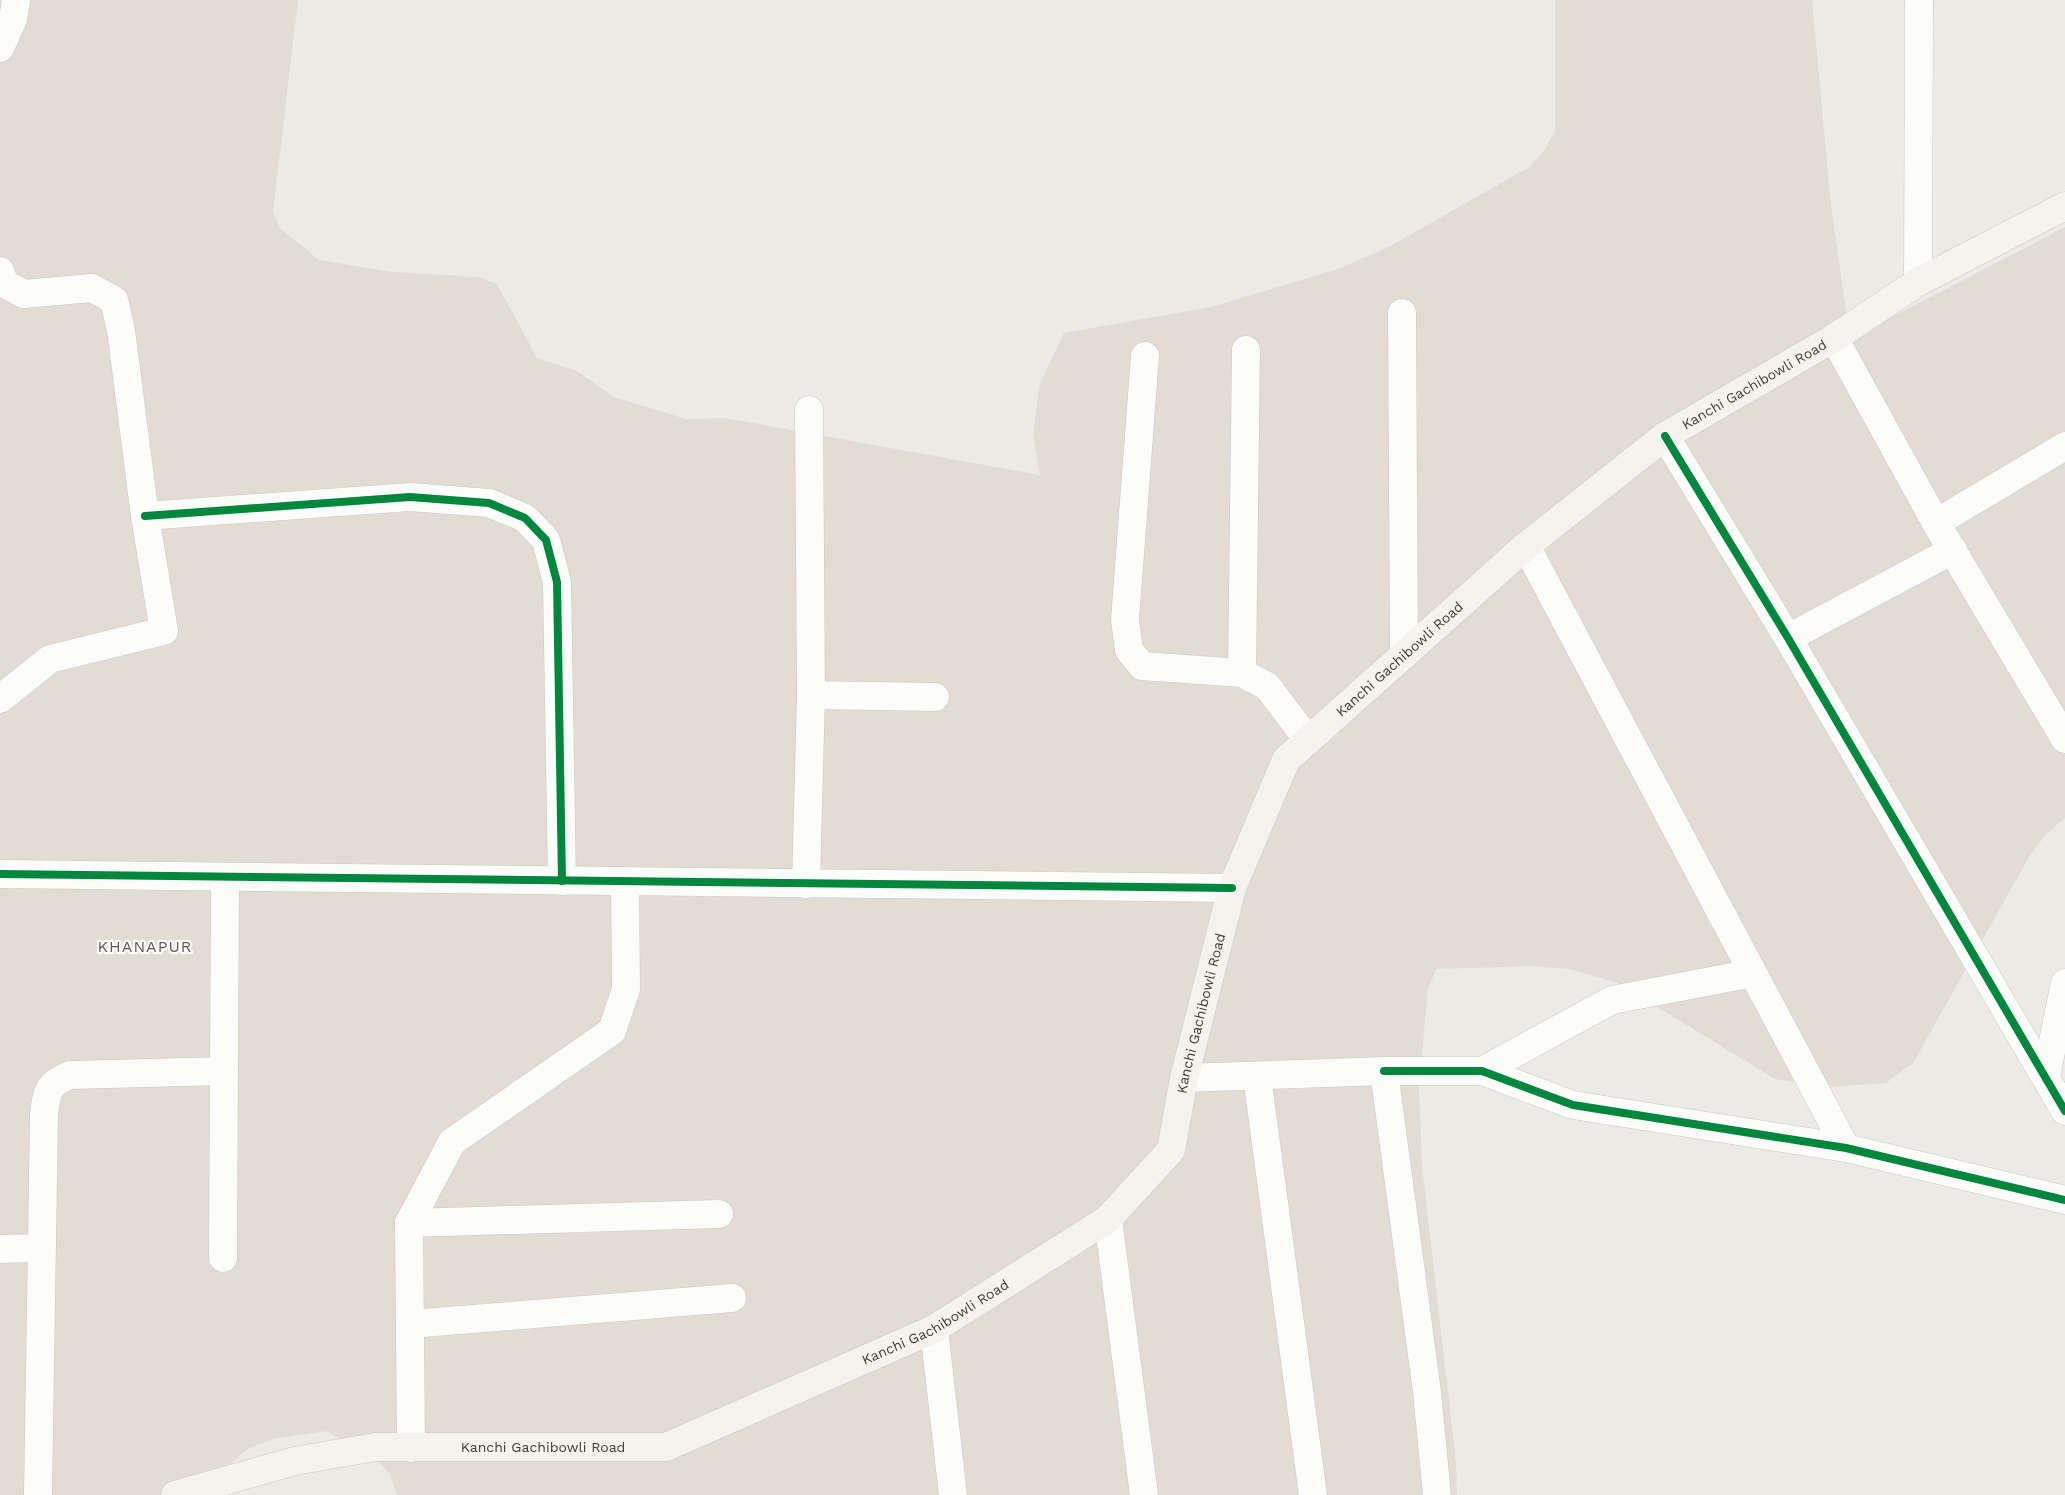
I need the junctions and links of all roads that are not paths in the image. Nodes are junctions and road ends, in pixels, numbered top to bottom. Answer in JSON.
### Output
{"nodes":[{"id":1,"x":16,"y":0,"type":"edge"},
{"id":2,"x":1919,"y":0,"type":"edge"},
{"id":3,"x":0,"y":48,"type":"edge"},
{"id":4,"x":2064,"y":211,"type":"edge"},
{"id":5,"x":0,"y":270,"type":"edge"},
{"id":6,"x":1918,"y":282,"type":"junction"},
{"id":7,"x":1402,"y":313,"type":"dead end"},
{"id":8,"x":1834,"y":338,"type":"junction"},
{"id":9,"x":1246,"y":350,"type":"dead end"},
{"id":10,"x":1145,"y":356,"type":"dead end"},
{"id":11,"x":809,"y":410,"type":"dead end"},
{"id":12,"x":1665,"y":436,"type":"junction"},
{"id":13,"x":2065,"y":446,"type":"edge"},
{"id":14,"x":145,"y":516,"type":"junction"},
{"id":15,"x":1936,"y":522,"type":"junction"},
{"id":16,"x":1526,"y":546,"type":"junction"},
{"id":17,"x":1953,"y":550,"type":"junction"},
{"id":18,"x":1788,"y":638,"type":"junction"},
{"id":19,"x":1404,"y":655,"type":"junction"},
{"id":20,"x":1242,"y":673,"type":"junction"},
{"id":21,"x":811,"y":695,"type":"junction"},
{"id":22,"x":935,"y":697,"type":"dead end"},
{"id":23,"x":0,"y":699,"type":"edge"},
{"id":24,"x":2065,"y":739,"type":"edge"},
{"id":25,"x":1308,"y":740,"type":"junction"},
{"id":26,"x":0,"y":874,"type":"edge"},
{"id":27,"x":225,"y":877,"type":"junction"},
{"id":28,"x":562,"y":880,"type":"junction"},
{"id":29,"x":624,"y":881,"type":"junction"},
{"id":30,"x":806,"y":884,"type":"junction"},
{"id":31,"x":1232,"y":888,"type":"junction"},
{"id":32,"x":1753,"y":973,"type":"junction"},
{"id":33,"x":2065,"y":983,"type":"edge"},
{"id":34,"x":224,"y":1071,"type":"junction"},
{"id":35,"x":1384,"y":1071,"type":"junction"},
{"id":36,"x":1482,"y":1071,"type":"junction"},
{"id":37,"x":1257,"y":1076,"type":"junction"},
{"id":38,"x":2046,"y":1076,"type":"junction"},
{"id":39,"x":1184,"y":1078,"type":"junction"},
{"id":40,"x":2065,"y":1111,"type":"edge"},
{"id":41,"x":1846,"y":1148,"type":"junction"},
{"id":42,"x":2065,"y":1200,"type":"edge"},
{"id":43,"x":719,"y":1214,"type":"dead end"},
{"id":44,"x":1108,"y":1219,"type":"junction"},
{"id":45,"x":409,"y":1223,"type":"junction"},
{"id":46,"x":41,"y":1248,"type":"junction"},
{"id":47,"x":0,"y":1249,"type":"edge"},
{"id":48,"x":223,"y":1258,"type":"dead end"},
{"id":49,"x":732,"y":1298,"type":"dead end"},
{"id":50,"x":410,"y":1324,"type":"junction"},
{"id":51,"x":934,"y":1329,"type":"junction"},
{"id":52,"x":411,"y":1448,"type":"junction"},
{"id":53,"x":38,"y":1495,"type":"edge"},
{"id":54,"x":175,"y":1495,"type":"edge"},
{"id":55,"x":953,"y":1495,"type":"edge"},
{"id":56,"x":1144,"y":1495,"type":"edge"},
{"id":57,"x":1313,"y":1495,"type":"edge"},
{"id":58,"x":1437,"y":1495,"type":"edge"}],
"edges":[{"from":1,"to":3,"type":"street"},
{"from":2,"to":6,"type":"street"},
{"from":4,"to":6,"type":"main road","name":"Kanchi Gachibowli Road"},
{"from":5,"to":14,"type":"street"},
{"from":6,"to":8,"type":"main road","name":"Kanchi Gachibowli Road"},
{"from":7,"to":19,"type":"street"},
{"from":8,"to":12,"type":"main road","name":"Kanchi Gachibowli Road"},
{"from":8,"to":15,"type":"street"},
{"from":9,"to":20,"type":"street"},
{"from":10,"to":20,"type":"street"},
{"from":11,"to":21,"type":"street"},
{"from":12,"to":16,"type":"main road","name":"Kanchi Gachibowli Road"},
{"from":12,"to":18,"type":"street"},
{"from":13,"to":15,"type":"street"},
{"from":14,"to":23,"type":"street"},
{"from":14,"to":28,"type":"street"},
{"from":15,"to":17,"type":"street"},
{"from":16,"to":19,"type":"main road","name":"Kanchi Gachibowli Road"},
{"from":16,"to":32,"type":"street"},
{"from":17,"to":18,"type":"street"},
{"from":17,"to":24,"type":"street"},
{"from":18,"to":38,"type":"street"},
{"from":19,"to":25,"type":"main road","name":"Kanchi Gachibowli Road"},
{"from":20,"to":25,"type":"street"},
{"from":21,"to":22,"type":"street"},
{"from":21,"to":30,"type":"street"},
{"from":25,"to":31,"type":"main road","name":"Kanchi Gachibowli Road"},
{"from":26,"to":27,"type":"street"},
{"from":27,"to":28,"type":"street"},
{"from":27,"to":34,"type":"street"},
{"from":28,"to":29,"type":"street"},
{"from":29,"to":30,"type":"street"},
{"from":29,"to":45,"type":"street"},
{"from":30,"to":31,"type":"street"},
{"from":31,"to":39,"type":"main road","name":"Kanchi Gachibowli Road"},
{"from":32,"to":36,"type":"street"},
{"from":32,"to":41,"type":"street"},
{"from":33,"to":38,"type":"street"},
{"from":34,"to":46,"type":"street"},
{"from":34,"to":48,"type":"street"},
{"from":35,"to":36,"type":"street"},
{"from":35,"to":37,"type":"street"},
{"from":35,"to":58,"type":"street"},
{"from":36,"to":41,"type":"street"},
{"from":37,"to":39,"type":"street"},
{"from":37,"to":57,"type":"street"},
{"from":38,"to":40,"type":"street"},
{"from":39,"to":44,"type":"main road","name":"Kanchi Gachibowli Road"},
{"from":41,"to":42,"type":"street"},
{"from":43,"to":45,"type":"street"},
{"from":44,"to":51,"type":"main road","name":"Kanchi Gachibowli Road"},
{"from":44,"to":56,"type":"street"},
{"from":45,"to":50,"type":"street"},
{"from":46,"to":47,"type":"street"},
{"from":46,"to":53,"type":"street"},
{"from":49,"to":50,"type":"street"},
{"from":50,"to":52,"type":"street"},
{"from":51,"to":52,"type":"main road","name":"Kanchi Gachibowli Road"},
{"from":51,"to":55,"type":"street"},
{"from":52,"to":54,"type":"main road","name":"Kanchi Gachibowli Road"}]}
